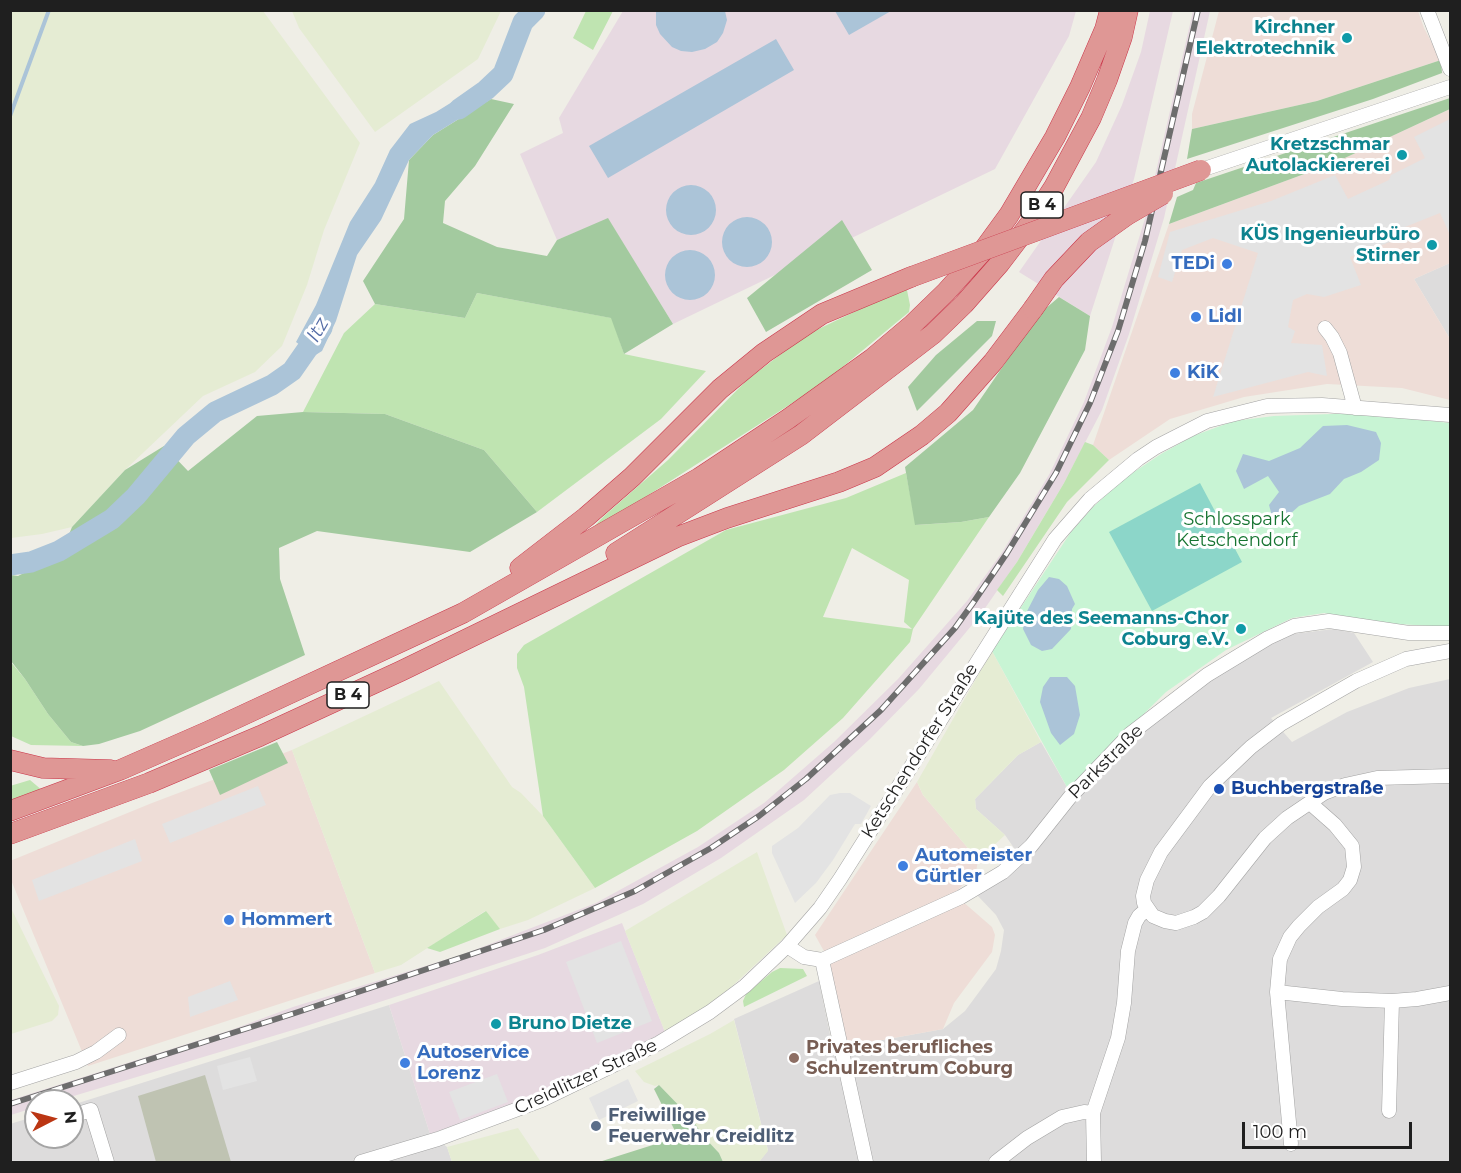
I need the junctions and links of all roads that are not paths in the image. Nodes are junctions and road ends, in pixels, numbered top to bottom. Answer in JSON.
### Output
{"nodes":[{"id":1,"x":1110,"y":10,"type":"edge"},
{"id":2,"x":1128,"y":10,"type":"edge"},
{"id":3,"x":1427,"y":10,"type":"edge"},
{"id":4,"x":1450,"y":69,"type":"edge"},
{"id":5,"x":1448,"y":87,"type":"edge"},
{"id":6,"x":1201,"y":170,"type":"junction"},
{"id":7,"x":1325,"y":328,"type":"dead end"},
{"id":8,"x":1355,"y":408,"type":"junction"},
{"id":9,"x":1450,"y":416,"type":"edge"},
{"id":10,"x":543,"y":601,"type":"junction"},
{"id":11,"x":463,"y":613,"type":"junction"},
{"id":12,"x":1450,"y":633,"type":"edge"},
{"id":13,"x":1450,"y":651,"type":"edge"},
{"id":14,"x":10,"y":760,"type":"edge"},
{"id":15,"x":120,"y":770,"type":"junction"},
{"id":16,"x":1450,"y":776,"type":"edge"},
{"id":17,"x":1310,"y":803,"type":"junction"},
{"id":18,"x":10,"y":811,"type":"edge"},
{"id":19,"x":10,"y":834,"type":"edge"},
{"id":20,"x":1147,"y":909,"type":"junction"},
{"id":21,"x":787,"y":946,"type":"junction"},
{"id":22,"x":822,"y":960,"type":"junction"},
{"id":23,"x":1277,"y":992,"type":"junction"},
{"id":24,"x":1450,"y":993,"type":"edge"},
{"id":25,"x":1392,"y":1001,"type":"junction"},
{"id":26,"x":119,"y":1035,"type":"dead end"},
{"id":27,"x":10,"y":1083,"type":"edge"},
{"id":28,"x":1389,"y":1111,"type":"dead end"},
{"id":29,"x":84,"y":1112,"type":"edge"},
{"id":30,"x":1093,"y":1113,"type":"junction"},
{"id":31,"x":1292,"y":1144,"type":"dead end"},
{"id":32,"x":384,"y":1159,"type":"edge"},
{"id":33,"x":107,"y":1162,"type":"edge"},
{"id":34,"x":361,"y":1162,"type":"edge"},
{"id":35,"x":866,"y":1162,"type":"edge"},
{"id":36,"x":996,"y":1162,"type":"edge"},
{"id":37,"x":1094,"y":1162,"type":"edge"}],
"edges":[{"from":1,"to":11,"type":"highway","number":"B 4"},
{"from":2,"to":10,"type":"highway","number":"B 4"},
{"from":3,"to":4,"type":"street"},
{"from":5,"to":6,"type":"street"},
{"from":6,"to":10,"type":"highway","bridge":true},
{"from":6,"to":11,"type":"highway","bridge":true},
{"from":7,"to":8,"type":"street"},
{"from":8,"to":9,"type":"street","name":"Ketschendorfer Straße"},
{"from":8,"to":21,"type":"street","name":"Ketschendorfer Straße"},
{"from":10,"to":19,"type":"highway","number":"B 4"},
{"from":11,"to":15,"type":"highway","number":"B 4"},
{"from":12,"to":22,"type":"street","name":"Parkstraße"},
{"from":13,"to":20,"type":"street"},
{"from":14,"to":15,"type":"highway"},
{"from":15,"to":18,"type":"highway","number":"B 4"},
{"from":16,"to":17,"type":"street"},
{"from":17,"to":20,"type":"street"},
{"from":17,"to":23,"type":"street"},
{"from":20,"to":30,"type":"street"},
{"from":21,"to":22,"type":"street"},
{"from":21,"to":32,"type":"street","name":"Creidlitzer Straße"},
{"from":22,"to":35,"type":"street"},
{"from":23,"to":25,"type":"street"},
{"from":23,"to":31,"type":"street"},
{"from":24,"to":25,"type":"street"},
{"from":25,"to":28,"type":"street"},
{"from":26,"to":27,"type":"street"},
{"from":29,"to":33,"type":"street"},
{"from":30,"to":36,"type":"street"},
{"from":30,"to":37,"type":"street"},
{"from":32,"to":34,"type":"street","name":"Creidlitzer Straße"}]}
